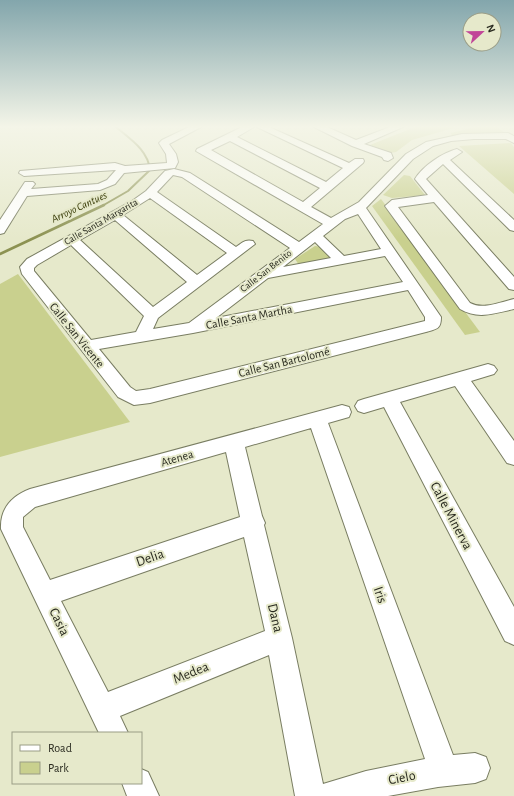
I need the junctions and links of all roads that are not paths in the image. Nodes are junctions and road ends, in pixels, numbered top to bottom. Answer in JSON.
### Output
{"nodes":[{"id":1,"x":173,"y":164,"type":"edge"},
{"id":2,"x":226,"y":164,"type":"edge"},
{"id":3,"x":284,"y":164,"type":"edge"},
{"id":4,"x":355,"y":164,"type":"edge"},
{"id":5,"x":392,"y":164,"type":"edge"},
{"id":6,"x":437,"y":164,"type":"edge"},
{"id":7,"x":448,"y":164,"type":"edge"},
{"id":8,"x":400,"y":166,"type":"junction"},
{"id":9,"x":172,"y":169,"type":"junction"},
{"id":10,"x":121,"y":170,"type":"junction"},
{"id":11,"x":423,"y":175,"type":"junction"},
{"id":12,"x":327,"y":186,"type":"junction"},
{"id":13,"x":24,"y":193,"type":"junction"},
{"id":14,"x":150,"y":193,"type":"junction"},
{"id":15,"x":435,"y":198,"type":"junction"},
{"id":16,"x":304,"y":207,"type":"junction"},
{"id":17,"x":360,"y":208,"type":"junction"},
{"id":18,"x":116,"y":214,"type":"junction"},
{"id":19,"x":339,"y":214,"type":"junction"},
{"id":20,"x":514,"y":227,"type":"edge"},
{"id":21,"x":0,"y":230,"type":"edge"},
{"id":22,"x":315,"y":235,"type":"junction"},
{"id":23,"x":72,"y":239,"type":"junction"},
{"id":24,"x":248,"y":244,"type":"dead end"},
{"id":25,"x":298,"y":247,"type":"junction"},
{"id":26,"x":390,"y":251,"type":"junction"},
{"id":27,"x":236,"y":253,"type":"junction"},
{"id":28,"x":341,"y":260,"type":"junction"},
{"id":29,"x":27,"y":266,"type":"joint"},
{"id":30,"x":262,"y":275,"type":"junction"},
{"id":31,"x":196,"y":282,"type":"junction"},
{"id":32,"x":412,"y":285,"type":"junction"},
{"id":33,"x":514,"y":286,"type":"edge"},
{"id":34,"x":514,"y":304,"type":"edge"},
{"id":35,"x":152,"y":315,"type":"junction"},
{"id":36,"x":193,"y":328,"type":"junction"},
{"id":37,"x":142,"y":336,"type":"junction"},
{"id":38,"x":86,"y":346,"type":"junction"},
{"id":39,"x":488,"y":370,"type":"dead end"},
{"id":40,"x":460,"y":379,"type":"junction"},
{"id":41,"x":134,"y":398,"type":"joint"},
{"id":42,"x":389,"y":399,"type":"junction"},
{"id":43,"x":364,"y":406,"type":"dead end"},
{"id":44,"x":342,"y":412,"type":"dead end"},
{"id":45,"x":316,"y":420,"type":"junction"},
{"id":46,"x":234,"y":442,"type":"junction"},
{"id":47,"x":514,"y":457,"type":"edge"},
{"id":48,"x":15,"y":510,"type":"joint"},
{"id":49,"x":254,"y":523,"type":"junction"},
{"id":50,"x":45,"y":594,"type":"junction"},
{"id":51,"x":514,"y":632,"type":"edge"},
{"id":52,"x":279,"y":638,"type":"junction"},
{"id":53,"x":102,"y":709,"type":"junction"},
{"id":54,"x":114,"y":732,"type":"edge"},
{"id":55,"x":475,"y":768,"type":"dead end"},
{"id":56,"x":444,"y":770,"type":"junction"},
{"id":57,"x":138,"y":784,"type":"edge"},
{"id":58,"x":144,"y":796,"type":"edge"},
{"id":59,"x":310,"y":796,"type":"edge"},
{"id":60,"x":330,"y":796,"type":"edge"}],
"edges":[{"from":1,"to":9,"type":"street"},
{"from":2,"to":16,"type":"street"},
{"from":3,"to":12,"type":"street"},
{"from":4,"to":12,"type":"street"},
{"from":5,"to":8,"type":"street"},
{"from":6,"to":11,"type":"street"},
{"from":7,"to":20,"type":"street"},
{"from":8,"to":11,"type":"street"},
{"from":8,"to":17,"type":"street","name":"Calle San Benito"},
{"from":9,"to":10,"type":"street"},
{"from":9,"to":14,"type":"street","name":"Calle Santa Margarita"},
{"from":9,"to":25,"type":"street"},
{"from":10,"to":13,"type":"street"},
{"from":10,"to":13,"type":"street"},
{"from":11,"to":15,"type":"street"},
{"from":12,"to":16,"type":"street"},
{"from":13,"to":21,"type":"street"},
{"from":14,"to":18,"type":"street","name":"Calle Santa Margarita"},
{"from":14,"to":27,"type":"street"},
{"from":15,"to":33,"type":"street"},
{"from":15,"to":34,"type":"street"},
{"from":16,"to":19,"type":"street"},
{"from":17,"to":19,"type":"street","name":"Calle San Benito"},
{"from":17,"to":26,"type":"street"},
{"from":18,"to":23,"type":"street","name":"Calle Santa Margarita"},
{"from":18,"to":31,"type":"street"},
{"from":19,"to":22,"type":"street","name":"Calle San Benito"},
{"from":22,"to":25,"type":"street","name":"Calle San Benito"},
{"from":22,"to":28,"type":"street"},
{"from":23,"to":29,"type":"street","name":"Calle Santa Margarita"},
{"from":23,"to":35,"type":"street"},
{"from":24,"to":27,"type":"street"},
{"from":25,"to":30,"type":"street","name":"Calle San Benito"},
{"from":26,"to":28,"type":"street"},
{"from":26,"to":32,"type":"street"},
{"from":27,"to":31,"type":"street"},
{"from":28,"to":30,"type":"street"},
{"from":29,"to":38,"type":"street","name":"Calle San Vicente"},
{"from":30,"to":36,"type":"street","name":"Calle San Benito"},
{"from":31,"to":35,"type":"street"},
{"from":32,"to":36,"type":"street","name":"Calle Santa Martha"},
{"from":32,"to":41,"type":"street","name":"Calle San Bartolomé"},
{"from":35,"to":37,"type":"street"},
{"from":36,"to":37,"type":"street","name":"Calle Santa Martha"},
{"from":37,"to":38,"type":"street","name":"Calle Santa Martha"},
{"from":38,"to":41,"type":"street","name":"Calle San Vicente"},
{"from":39,"to":40,"type":"street"},
{"from":40,"to":42,"type":"street"},
{"from":40,"to":47,"type":"street"},
{"from":42,"to":43,"type":"street"},
{"from":42,"to":51,"type":"street","name":"Calle Minerva"},
{"from":44,"to":45,"type":"street","name":"Atenea"},
{"from":45,"to":46,"type":"street","name":"Atenea"},
{"from":45,"to":56,"type":"street","name":"Iris"},
{"from":46,"to":48,"type":"street","name":"Atenea"},
{"from":46,"to":49,"type":"street","name":"Dana"},
{"from":48,"to":50,"type":"street","name":"Casia"},
{"from":49,"to":50,"type":"street","name":"Delia"},
{"from":49,"to":52,"type":"street","name":"Dana"},
{"from":50,"to":53,"type":"street","name":"Casia"},
{"from":52,"to":53,"type":"street","name":"Medea"},
{"from":52,"to":59,"type":"street","name":"Dana"},
{"from":53,"to":54,"type":"street","name":"Casia"},
{"from":55,"to":56,"type":"street","name":"Cielo"},
{"from":56,"to":60,"type":"street","name":"Cielo"},
{"from":57,"to":58,"type":"street"}]}
